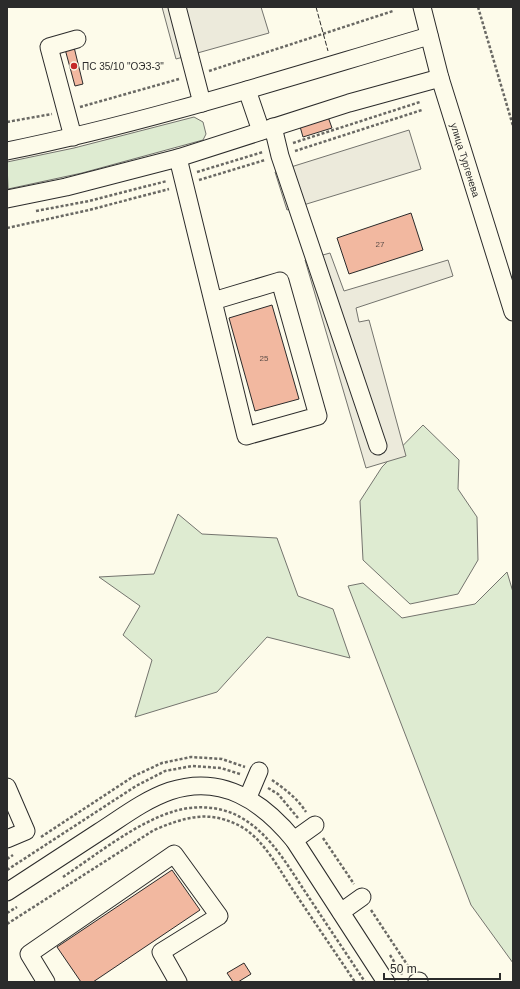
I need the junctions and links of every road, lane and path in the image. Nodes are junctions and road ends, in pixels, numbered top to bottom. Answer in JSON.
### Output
{"nodes":[{"id":1,"x":177,"y":7,"type":"edge"},
{"id":2,"x":422,"y":7,"type":"edge"},
{"id":3,"x":478,"y":7,"type":"edge"},
{"id":4,"x":429,"y":36,"type":"junction"},
{"id":5,"x":78,"y":39,"type":"dead end"},
{"id":6,"x":440,"y":78,"type":"junction"},
{"id":7,"x":247,"y":90,"type":"junction"},
{"id":8,"x":202,"y":102,"type":"junction"},
{"id":9,"x":422,"y":110,"type":"dead end"},
{"id":10,"x":513,"y":126,"type":"edge"},
{"id":11,"x":267,"y":129,"type":"junction"},
{"id":12,"x":73,"y":138,"type":"junction"},
{"id":13,"x":7,"y":151,"type":"edge"},
{"id":14,"x":280,"y":156,"type":"junction"},
{"id":15,"x":178,"y":158,"type":"junction"},
{"id":16,"x":184,"y":185,"type":"junction"},
{"id":17,"x":7,"y":199,"type":"edge"},
{"id":18,"x":7,"y":227,"type":"edge"},
{"id":19,"x":213,"y":301,"type":"junction"},
{"id":20,"x":513,"y":312,"type":"edge"},
{"id":21,"x":378,"y":446,"type":"dead end"},
{"id":22,"x":257,"y":775,"type":"junction"},
{"id":23,"x":7,"y":787,"type":"edge"},
{"id":24,"x":248,"y":797,"type":"junction"},
{"id":25,"x":305,"y":832,"type":"junction"},
{"id":26,"x":39,"y":838,"type":"dead end"},
{"id":27,"x":7,"y":839,"type":"edge"},
{"id":28,"x":20,"y":851,"type":"dead end"},
{"id":29,"x":7,"y":859,"type":"edge"},
{"id":30,"x":7,"y":870,"type":"edge"},
{"id":31,"x":7,"y":892,"type":"edge"},
{"id":32,"x":362,"y":897,"type":"junction"},
{"id":33,"x":340,"y":912,"type":"junction"},
{"id":34,"x":386,"y":949,"type":"dead end"},
{"id":35,"x":46,"y":982,"type":"edge"},
{"id":36,"x":178,"y":982,"type":"edge"},
{"id":37,"x":386,"y":982,"type":"edge"},
{"id":38,"x":414,"y":982,"type":"edge"}],
"edges":[{"from":1,"to":8,"type":"street"},
{"from":2,"to":4,"type":"street","name":"улица Тургенева"},
{"from":3,"to":10,"type":"path"},
{"from":4,"to":6,"type":"street","name":"улица Тургенева"},
{"from":4,"to":7,"type":"street"},
{"from":5,"to":12,"type":"street"},
{"from":6,"to":11,"type":"street"},
{"from":6,"to":20,"type":"street","name":"улица Тургенева"},
{"from":7,"to":8,"type":"street"},
{"from":7,"to":11,"type":"street"},
{"from":8,"to":12,"type":"street"},
{"from":9,"to":14,"type":"path"},
{"from":11,"to":14,"type":"street"},
{"from":11,"to":15,"type":"street"},
{"from":12,"to":13,"type":"street"},
{"from":14,"to":16,"type":"path"},
{"from":14,"to":21,"type":"street"},
{"from":15,"to":16,"type":"street"},
{"from":15,"to":17,"type":"street"},
{"from":16,"to":18,"type":"path"},
{"from":16,"to":19,"type":"street"},
{"from":19,"to":19,"type":"street"},
{"from":22,"to":24,"type":"street"},
{"from":22,"to":25,"type":"path"},
{"from":22,"to":25,"type":"path"},
{"from":22,"to":26,"type":"path"},
{"from":22,"to":30,"type":"path"},
{"from":23,"to":27,"type":"street"},
{"from":24,"to":25,"type":"street"},
{"from":24,"to":31,"type":"street"},
{"from":25,"to":32,"type":"path"},
{"from":25,"to":33,"type":"street"},
{"from":28,"to":29,"type":"path"},
{"from":32,"to":33,"type":"street"},
{"from":32,"to":38,"type":"path"},
{"from":33,"to":37,"type":"street"},
{"from":34,"to":38,"type":"path"},
{"from":35,"to":36,"type":"street"}]}
